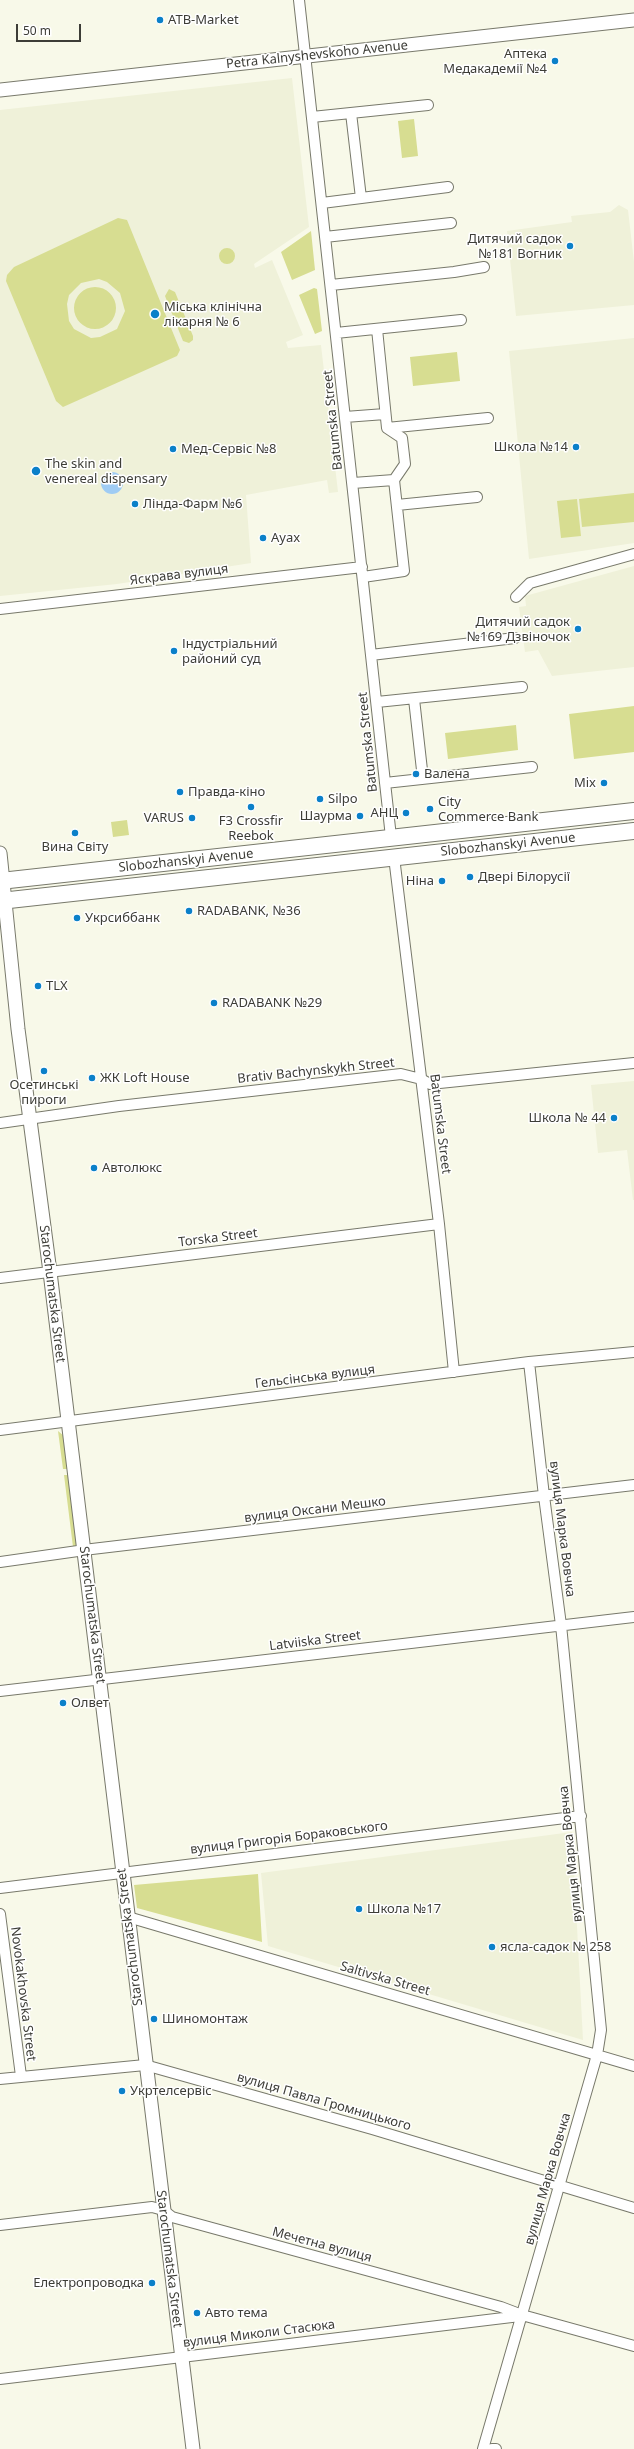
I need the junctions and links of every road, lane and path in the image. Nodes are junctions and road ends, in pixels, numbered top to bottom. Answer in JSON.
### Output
{"nodes":[{"id":1,"x":299,"y":0,"type":"edge"},
{"id":2,"x":634,"y":20,"type":"edge"},
{"id":3,"x":305,"y":57,"type":"junction"},
{"id":4,"x":0,"y":90,"type":"edge"},
{"id":5,"x":428,"y":105,"type":"dead end"},
{"id":6,"x":351,"y":113,"type":"junction"},
{"id":7,"x":312,"y":117,"type":"junction"},
{"id":8,"x":448,"y":187,"type":"dead end"},
{"id":9,"x":361,"y":198,"type":"junction"},
{"id":10,"x":322,"y":203,"type":"junction"},
{"id":11,"x":451,"y":222,"type":"dead end"},
{"id":12,"x":326,"y":237,"type":"junction"},
{"id":13,"x":484,"y":267,"type":"dead end"},
{"id":14,"x":331,"y":285,"type":"junction"},
{"id":15,"x":461,"y":320,"type":"dead end"},
{"id":16,"x":377,"y":329,"type":"junction"},
{"id":17,"x":336,"y":333,"type":"junction"},
{"id":18,"x":386,"y":414,"type":"junction"},
{"id":19,"x":346,"y":417,"type":"junction"},
{"id":20,"x":488,"y":418,"type":"dead end"},
{"id":21,"x":387,"y":428,"type":"junction"},
{"id":22,"x":394,"y":480,"type":"junction"},
{"id":23,"x":353,"y":483,"type":"junction"},
{"id":24,"x":477,"y":497,"type":"dead end"},
{"id":25,"x":397,"y":505,"type":"junction"},
{"id":26,"x":634,"y":554,"type":"edge"},
{"id":27,"x":362,"y":572,"type":"junction"},
{"id":28,"x":516,"y":597,"type":"dead end"},
{"id":29,"x":0,"y":609,"type":"edge"},
{"id":30,"x":515,"y":638,"type":"dead end"},
{"id":31,"x":371,"y":655,"type":"junction"},
{"id":32,"x":522,"y":687,"type":"dead end"},
{"id":33,"x":414,"y":698,"type":"junction"},
{"id":34,"x":377,"y":702,"type":"junction"},
{"id":35,"x":532,"y":767,"type":"dead end"},
{"id":36,"x":423,"y":779,"type":"junction"},
{"id":37,"x":385,"y":783,"type":"junction"},
{"id":38,"x":634,"y":810,"type":"edge"},
{"id":39,"x":634,"y":831,"type":"edge"},
{"id":40,"x":391,"y":837,"type":"junction"},
{"id":41,"x":0,"y":853,"type":"edge"},
{"id":42,"x":394,"y":856,"type":"junction"},
{"id":43,"x":1,"y":881,"type":"edge"},
{"id":44,"x":2,"y":900,"type":"edge"},
{"id":45,"x":634,"y":1063,"type":"edge"},
{"id":46,"x":421,"y":1079,"type":"junction"},
{"id":47,"x":30,"y":1119,"type":"junction"},
{"id":48,"x":0,"y":1123,"type":"edge"},
{"id":49,"x":439,"y":1224,"type":"junction"},
{"id":50,"x":50,"y":1272,"type":"junction"},
{"id":51,"x":0,"y":1278,"type":"edge"},
{"id":52,"x":634,"y":1352,"type":"edge"},
{"id":53,"x":529,"y":1362,"type":"junction"},
{"id":54,"x":454,"y":1372,"type":"junction"},
{"id":55,"x":68,"y":1422,"type":"junction"},
{"id":56,"x":0,"y":1430,"type":"edge"},
{"id":57,"x":634,"y":1485,"type":"edge"},
{"id":58,"x":544,"y":1496,"type":"junction"},
{"id":59,"x":84,"y":1550,"type":"junction"},
{"id":60,"x":0,"y":1562,"type":"edge"},
{"id":61,"x":634,"y":1617,"type":"edge"},
{"id":62,"x":561,"y":1625,"type":"junction"},
{"id":63,"x":100,"y":1680,"type":"junction"},
{"id":64,"x":0,"y":1691,"type":"edge"},
{"id":65,"x":581,"y":1816,"type":"junction"},
{"id":66,"x":123,"y":1872,"type":"junction"},
{"id":67,"x":0,"y":1888,"type":"edge"},
{"id":68,"x":0,"y":1914,"type":"edge"},
{"id":69,"x":128,"y":1917,"type":"junction"},
{"id":70,"x":597,"y":2054,"type":"junction"},
{"id":71,"x":145,"y":2065,"type":"junction"},
{"id":72,"x":634,"y":2066,"type":"edge"},
{"id":73,"x":21,"y":2076,"type":"junction"},
{"id":74,"x":0,"y":2079,"type":"edge"},
{"id":75,"x":558,"y":2187,"type":"junction"},
{"id":76,"x":634,"y":2208,"type":"edge"},
{"id":77,"x":163,"y":2210,"type":"junction"},
{"id":78,"x":0,"y":2225,"type":"edge"},
{"id":79,"x":522,"y":2315,"type":"junction"},
{"id":80,"x":634,"y":2346,"type":"edge"},
{"id":81,"x":182,"y":2357,"type":"junction"},
{"id":82,"x":0,"y":2379,"type":"edge"},
{"id":83,"x":193,"y":2449,"type":"edge"},
{"id":84,"x":483,"y":2449,"type":"edge"},
{"id":85,"x":492,"y":2449,"type":"edge"},
{"id":86,"x":496,"y":2449,"type":"edge"}],
"edges":[{"from":1,"to":3,"type":"street","name":"Batumska Street"},
{"from":2,"to":3,"type":"street","name":"Petra Kalnyshevskoho Avenue"},
{"from":3,"to":4,"type":"street","name":"Petra Kalnyshevskoho Avenue"},
{"from":3,"to":7,"type":"street","name":"Batumska Street"},
{"from":5,"to":6,"type":"street"},
{"from":6,"to":7,"type":"street"},
{"from":6,"to":9,"type":"street"},
{"from":7,"to":10,"type":"street","name":"Batumska Street"},
{"from":8,"to":9,"type":"street"},
{"from":9,"to":10,"type":"street"},
{"from":10,"to":12,"type":"street","name":"Batumska Street"},
{"from":11,"to":12,"type":"street"},
{"from":12,"to":14,"type":"street","name":"Batumska Street"},
{"from":13,"to":14,"type":"street"},
{"from":14,"to":17,"type":"street","name":"Batumska Street"},
{"from":15,"to":16,"type":"street"},
{"from":16,"to":17,"type":"street"},
{"from":16,"to":18,"type":"street"},
{"from":17,"to":19,"type":"street","name":"Batumska Street"},
{"from":18,"to":19,"type":"street"},
{"from":18,"to":21,"type":"street"},
{"from":19,"to":23,"type":"street","name":"Batumska Street"},
{"from":20,"to":21,"type":"street"},
{"from":21,"to":22,"type":"street"},
{"from":22,"to":23,"type":"street"},
{"from":22,"to":25,"type":"street"},
{"from":23,"to":27,"type":"street","name":"Batumska Street"},
{"from":24,"to":25,"type":"street"},
{"from":25,"to":27,"type":"street","name":"Яскрава вулиця"},
{"from":26,"to":28,"type":"street"},
{"from":27,"to":29,"type":"street","name":"Яскрава вулиця"},
{"from":27,"to":31,"type":"street","name":"Batumska Street"},
{"from":30,"to":31,"type":"street"},
{"from":31,"to":34,"type":"street","name":"Batumska Street"},
{"from":32,"to":33,"type":"street"},
{"from":33,"to":34,"type":"street"},
{"from":33,"to":36,"type":"street"},
{"from":34,"to":37,"type":"street","name":"Batumska Street"},
{"from":35,"to":36,"type":"street"},
{"from":36,"to":37,"type":"street"},
{"from":37,"to":40,"type":"street","name":"Batumska Street"},
{"from":38,"to":40,"type":"main road","name":"Slobozhanskyi Avenue"},
{"from":39,"to":42,"type":"main road","name":"Slobozhanskyi Avenue"},
{"from":40,"to":43,"type":"main road","name":"Slobozhanskyi Avenue"},
{"from":41,"to":43,"type":"street","name":"Starochumatska Street"},
{"from":42,"to":44,"type":"main road","name":"Slobozhanskyi Avenue"},
{"from":42,"to":46,"type":"street","name":"Batumska Street"},
{"from":43,"to":44,"type":"street","name":"Starochumatska Street"},
{"from":44,"to":47,"type":"street","name":"Starochumatska Street"},
{"from":45,"to":46,"type":"street","name":"Brativ Bachynskykh Street"},
{"from":46,"to":47,"type":"street","name":"Brativ Bachynskykh Street"},
{"from":46,"to":49,"type":"street","name":"Batumska Street"},
{"from":47,"to":48,"type":"street","name":"Brativ Bachynskykh Street"},
{"from":47,"to":50,"type":"street","name":"Starochumatska Street"},
{"from":49,"to":50,"type":"street","name":"Torska Street"},
{"from":49,"to":54,"type":"street","name":"Batumska Street"},
{"from":50,"to":51,"type":"street","name":"Torska Street"},
{"from":50,"to":55,"type":"street","name":"Starochumatska Street"},
{"from":52,"to":53,"type":"street","name":"Гельсінська вулиця"},
{"from":53,"to":54,"type":"street","name":"Гельсінська вулиця"},
{"from":53,"to":58,"type":"street","name":"вулиця Марка Вовчка"},
{"from":54,"to":55,"type":"street","name":"Гельсінська вулиця"},
{"from":55,"to":56,"type":"street","name":"Гельсінська вулиця"},
{"from":55,"to":59,"type":"street","name":"Starochumatska Street"},
{"from":57,"to":58,"type":"street","name":"вулиця Оксани Мешко"},
{"from":58,"to":59,"type":"street","name":"вулиця Оксани Мешко"},
{"from":58,"to":62,"type":"street","name":"вулиця Марка Вовчка"},
{"from":59,"to":60,"type":"street","name":"вулиця Оксани Мешко"},
{"from":59,"to":63,"type":"street","name":"Starochumatska Street"},
{"from":61,"to":62,"type":"street","name":"Latviiska Street"},
{"from":62,"to":63,"type":"street","name":"Latviiska Street"},
{"from":62,"to":65,"type":"street","name":"вулиця Марка Вовчка"},
{"from":63,"to":64,"type":"street","name":"Latviiska Street"},
{"from":63,"to":66,"type":"street","name":"Starochumatska Street"},
{"from":65,"to":66,"type":"street","name":"вулиця Григорія Бораковського"},
{"from":65,"to":70,"type":"street","name":"вулиця Марка Вовчка"},
{"from":66,"to":67,"type":"street","name":"вулиця Григорія Бораковського"},
{"from":66,"to":69,"type":"street","name":"Starochumatska Street"},
{"from":68,"to":73,"type":"street","name":"Novokakhovska Street"},
{"from":69,"to":70,"type":"street","name":"Saltivska Street"},
{"from":69,"to":71,"type":"street","name":"Starochumatska Street"},
{"from":70,"to":72,"type":"street","name":"Saltivska Street"},
{"from":70,"to":75,"type":"street","name":"вулиця Марка Вовчка"},
{"from":71,"to":73,"type":"street","name":"вулиця Павла Громницького"},
{"from":71,"to":75,"type":"street","name":"вулиця Павла Громницького"},
{"from":71,"to":77,"type":"street","name":"Starochumatska Street"},
{"from":73,"to":74,"type":"street","name":"вулиця Павла Громницького"},
{"from":75,"to":76,"type":"street","name":"вулиця Павла Громницького"},
{"from":75,"to":79,"type":"street","name":"вулиця Марка Вовчка"},
{"from":77,"to":78,"type":"street","name":"Мечетна вулиця"},
{"from":77,"to":79,"type":"street","name":"Мечетна вулиця"},
{"from":77,"to":81,"type":"street","name":"Starochumatska Street"},
{"from":79,"to":80,"type":"street","name":"Мечетна вулиця"},
{"from":79,"to":81,"type":"street","name":"вулиця Миколи Стасюка"},
{"from":79,"to":84,"type":"street","name":"вулиця Марка Вовчка"},
{"from":81,"to":82,"type":"street","name":"вулиця Миколи Стасюка"},
{"from":81,"to":83,"type":"street","name":"Starochumatska Street"},
{"from":85,"to":86,"type":"street"}]}
